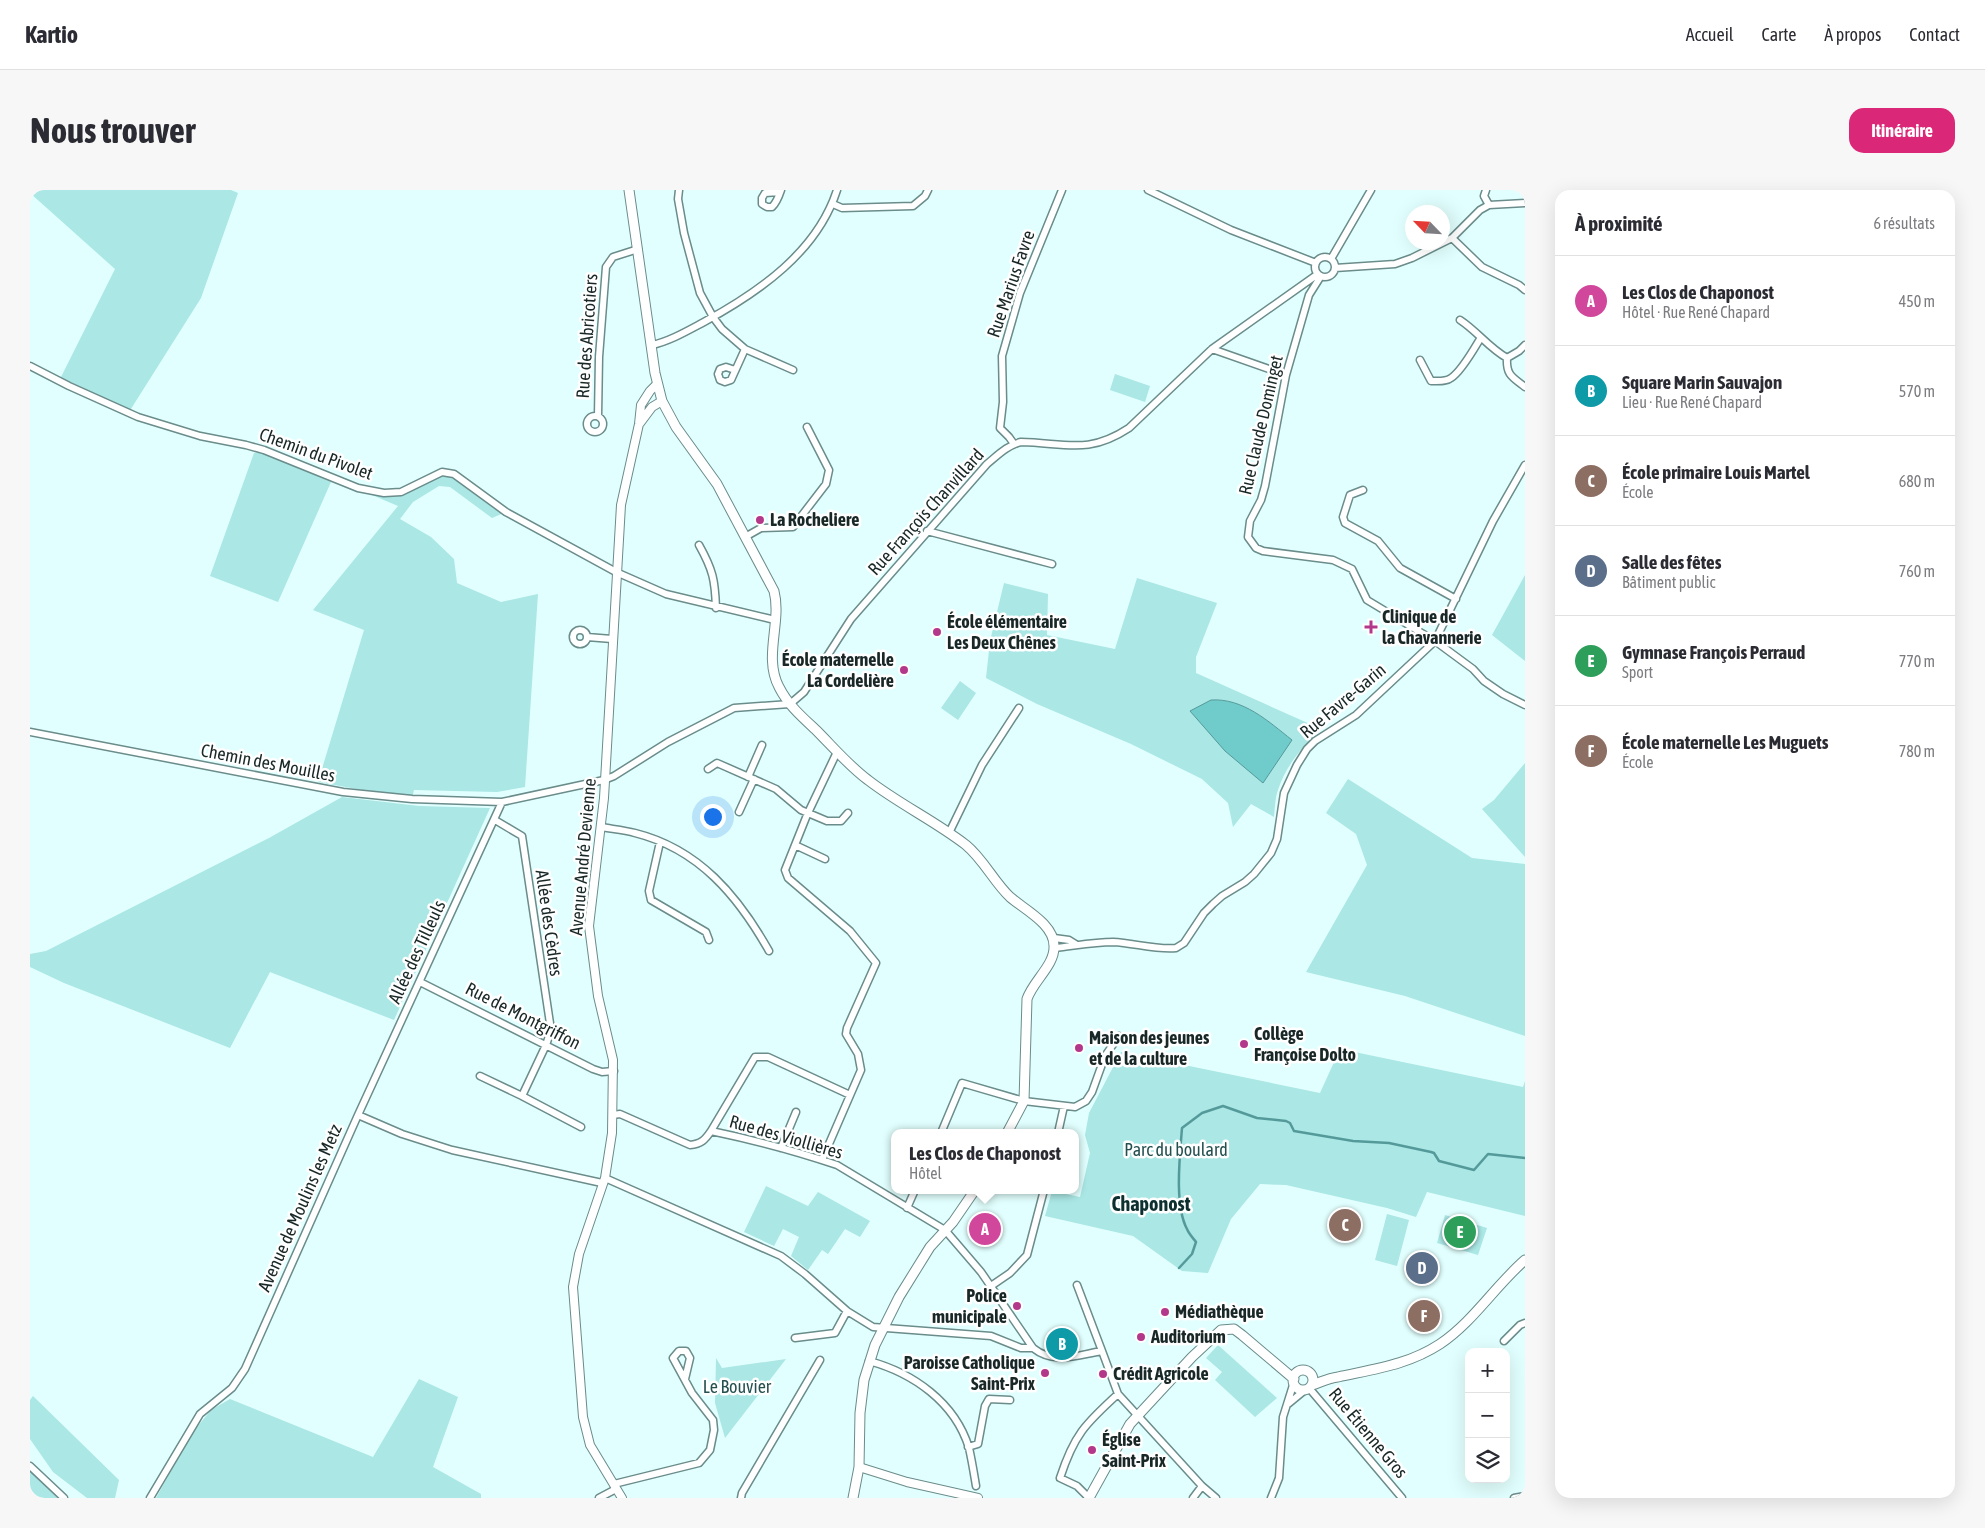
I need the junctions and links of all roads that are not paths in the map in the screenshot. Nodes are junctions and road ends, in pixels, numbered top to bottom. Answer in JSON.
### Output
{"nodes":[{"id":1,"x":629,"y":190,"type":"edge"},
{"id":2,"x":679,"y":190,"type":"edge"},
{"id":3,"x":837,"y":190,"type":"edge"},
{"id":4,"x":928,"y":190,"type":"edge"},
{"id":5,"x":1062,"y":190,"type":"edge"},
{"id":6,"x":1148,"y":190,"type":"edge"},
{"id":7,"x":1371,"y":190,"type":"edge"},
{"id":8,"x":1486,"y":190,"type":"edge"},
{"id":9,"x":1525,"y":203,"type":"edge"},
{"id":10,"x":833,"y":204,"type":"junction"},
{"id":11,"x":1489,"y":205,"type":"junction"},
{"id":12,"x":1452,"y":238,"type":"junction"},
{"id":13,"x":638,"y":249,"type":"junction"},
{"id":14,"x":1331,"y":259,"type":"junction"},
{"id":15,"x":1316,"y":263,"type":"junction"},
{"id":16,"x":1335,"y":268,"type":"junction"},
{"id":17,"x":1319,"y":275,"type":"junction"},
{"id":18,"x":1525,"y":290,"type":"edge"},
{"id":19,"x":713,"y":317,"type":"junction"},
{"id":20,"x":1460,"y":320,"type":"dead end"},
{"id":21,"x":1480,"y":339,"type":"junction"},
{"id":22,"x":652,"y":345,"type":"junction"},
{"id":23,"x":1525,"y":345,"type":"edge"},
{"id":24,"x":745,"y":349,"type":"junction"},
{"id":25,"x":1212,"y":349,"type":"junction"},
{"id":26,"x":1507,"y":358,"type":"junction"},
{"id":27,"x":1420,"y":360,"type":"dead end"},
{"id":28,"x":30,"y":366,"type":"edge"},
{"id":29,"x":735,"y":370,"type":"dead end"},
{"id":30,"x":793,"y":370,"type":"dead end"},
{"id":31,"x":1286,"y":375,"type":"junction"},
{"id":32,"x":657,"y":384,"type":"junction"},
{"id":33,"x":1525,"y":387,"type":"edge"},
{"id":34,"x":662,"y":401,"type":"junction"},
{"id":35,"x":598,"y":416,"type":"dead end"},
{"id":36,"x":639,"y":424,"type":"junction"},
{"id":37,"x":807,"y":427,"type":"dead end"},
{"id":38,"x":1014,"y":444,"type":"junction"},
{"id":39,"x":1525,"y":465,"type":"edge"},
{"id":40,"x":1362,"y":490,"type":"dead end"},
{"id":41,"x":927,"y":532,"type":"junction"},
{"id":42,"x":745,"y":537,"type":"junction"},
{"id":43,"x":699,"y":545,"type":"dead end"},
{"id":44,"x":1052,"y":564,"type":"dead end"},
{"id":45,"x":616,"y":572,"type":"junction"},
{"id":46,"x":1456,"y":599,"type":"junction"},
{"id":47,"x":716,"y":608,"type":"junction"},
{"id":48,"x":775,"y":620,"type":"junction"},
{"id":49,"x":587,"y":637,"type":"dead end"},
{"id":50,"x":612,"y":639,"type":"junction"},
{"id":51,"x":1435,"y":641,"type":"junction"},
{"id":52,"x":790,"y":704,"type":"junction"},
{"id":53,"x":1525,"y":705,"type":"edge"},
{"id":54,"x":1019,"y":708,"type":"dead end"},
{"id":55,"x":30,"y":732,"type":"edge"},
{"id":56,"x":762,"y":745,"type":"dead end"},
{"id":57,"x":837,"y":752,"type":"junction"},
{"id":58,"x":708,"y":769,"type":"dead end"},
{"id":59,"x":751,"y":778,"type":"junction"},
{"id":60,"x":604,"y":780,"type":"junction"},
{"id":61,"x":502,"y":802,"type":"junction"},
{"id":62,"x":739,"y":812,"type":"dead end"},
{"id":63,"x":808,"y":813,"type":"junction"},
{"id":64,"x":848,"y":813,"type":"dead end"},
{"id":65,"x":495,"y":820,"type":"junction"},
{"id":66,"x":601,"y":827,"type":"junction"},
{"id":67,"x":948,"y":833,"type":"junction"},
{"id":68,"x":660,"y":842,"type":"junction"},
{"id":69,"x":795,"y":845,"type":"junction"},
{"id":70,"x":825,"y":859,"type":"dead end"},
{"id":71,"x":1054,"y":938,"type":"junction"},
{"id":72,"x":709,"y":940,"type":"dead end"},
{"id":73,"x":1077,"y":945,"type":"junction"},
{"id":74,"x":1055,"y":948,"type":"junction"},
{"id":75,"x":769,"y":952,"type":"dead end"},
{"id":76,"x":420,"y":982,"type":"junction"},
{"id":77,"x":1119,"y":1036,"type":"dead end"},
{"id":78,"x":546,"y":1045,"type":"junction"},
{"id":79,"x":614,"y":1071,"type":"junction"},
{"id":80,"x":480,"y":1076,"type":"dead end"},
{"id":81,"x":850,"y":1095,"type":"junction"},
{"id":82,"x":522,"y":1096,"type":"junction"},
{"id":83,"x":1024,"y":1101,"type":"junction"},
{"id":84,"x":1064,"y":1106,"type":"junction"},
{"id":85,"x":796,"y":1112,"type":"dead end"},
{"id":86,"x":613,"y":1114,"type":"junction"},
{"id":87,"x":358,"y":1115,"type":"junction"},
{"id":88,"x":581,"y":1126,"type":"dead end"},
{"id":89,"x":943,"y":1129,"type":"edge"},
{"id":90,"x":1009,"y":1129,"type":"edge"},
{"id":91,"x":1059,"y":1129,"type":"edge"},
{"id":92,"x":711,"y":1131,"type":"junction"},
{"id":93,"x":781,"y":1148,"type":"junction"},
{"id":94,"x":822,"y":1160,"type":"junction"},
{"id":95,"x":603,"y":1181,"type":"junction"},
{"id":96,"x":913,"y":1194,"type":"edge"},
{"id":97,"x":972,"y":1194,"type":"edge"},
{"id":98,"x":1043,"y":1194,"type":"edge"},
{"id":99,"x":907,"y":1208,"type":"junction"},
{"id":100,"x":946,"y":1230,"type":"junction"},
{"id":101,"x":1525,"y":1260,"type":"edge"},
{"id":102,"x":1077,"y":1285,"type":"dead end"},
{"id":103,"x":991,"y":1286,"type":"junction"},
{"id":104,"x":848,"y":1311,"type":"junction"},
{"id":105,"x":1525,"y":1323,"type":"edge"},
{"id":106,"x":883,"y":1328,"type":"junction"},
{"id":107,"x":795,"y":1338,"type":"dead end"},
{"id":108,"x":1504,"y":1341,"type":"dead end"},
{"id":109,"x":1033,"y":1348,"type":"junction"},
{"id":110,"x":1102,"y":1351,"type":"junction"},
{"id":111,"x":820,"y":1360,"type":"dead end"},
{"id":112,"x":869,"y":1361,"type":"junction"},
{"id":113,"x":1280,"y":1368,"type":"junction"},
{"id":114,"x":1299,"y":1371,"type":"junction"},
{"id":115,"x":1310,"y":1373,"type":"junction"},
{"id":116,"x":1338,"y":1377,"type":"junction"},
{"id":117,"x":685,"y":1379,"type":"dead end"},
{"id":118,"x":1294,"y":1381,"type":"junction"},
{"id":119,"x":1309,"y":1388,"type":"junction"},
{"id":120,"x":1118,"y":1394,"type":"junction"},
{"id":121,"x":1010,"y":1400,"type":"dead end"},
{"id":122,"x":1287,"y":1405,"type":"junction"},
{"id":123,"x":1137,"y":1416,"type":"junction"},
{"id":124,"x":968,"y":1447,"type":"junction"},
{"id":125,"x":30,"y":1466,"type":"edge"},
{"id":126,"x":859,"y":1467,"type":"junction"},
{"id":127,"x":615,"y":1486,"type":"junction"},
{"id":128,"x":976,"y":1486,"type":"dead end"},
{"id":129,"x":1202,"y":1486,"type":"junction"},
{"id":130,"x":1525,"y":1496,"type":"edge"},
{"id":131,"x":64,"y":1498,"type":"edge"},
{"id":132,"x":150,"y":1498,"type":"edge"},
{"id":133,"x":599,"y":1498,"type":"edge"},
{"id":134,"x":622,"y":1498,"type":"edge"},
{"id":135,"x":741,"y":1498,"type":"edge"},
{"id":136,"x":853,"y":1498,"type":"edge"},
{"id":137,"x":978,"y":1498,"type":"edge"},
{"id":138,"x":1089,"y":1498,"type":"edge"},
{"id":139,"x":1193,"y":1498,"type":"edge"},
{"id":140,"x":1216,"y":1498,"type":"edge"},
{"id":141,"x":1271,"y":1498,"type":"edge"},
{"id":142,"x":1402,"y":1498,"type":"edge"},
{"id":143,"x":1514,"y":1498,"type":"edge"}],
"edges":[{"from":1,"to":13,"type":"main road"},
{"from":2,"to":19,"type":"street"},
{"from":3,"to":10,"type":"street"},
{"from":4,"to":10,"type":"street"},
{"from":5,"to":38,"type":"street","name":"Rue Marius Favre"},
{"from":6,"to":15,"type":"street"},
{"from":7,"to":14,"type":"street"},
{"from":8,"to":11,"type":"street"},
{"from":9,"to":11,"type":"street"},
{"from":10,"to":19,"type":"street"},
{"from":11,"to":12,"type":"street"},
{"from":12,"to":16,"type":"street"},
{"from":12,"to":18,"type":"street"},
{"from":13,"to":22,"type":"main road"},
{"from":13,"to":35,"type":"street","name":"Rue des Abricotiers"},
{"from":14,"to":15,"type":"street"},
{"from":14,"to":16,"type":"street"},
{"from":15,"to":17,"type":"street"},
{"from":16,"to":17,"type":"street"},
{"from":17,"to":25,"type":"street"},
{"from":17,"to":31,"type":"street","name":"Rue Claude Dominget"},
{"from":19,"to":22,"type":"street"},
{"from":19,"to":24,"type":"street"},
{"from":20,"to":21,"type":"street"},
{"from":21,"to":26,"type":"street"},
{"from":21,"to":27,"type":"street"},
{"from":22,"to":32,"type":"main road"},
{"from":23,"to":26,"type":"street"},
{"from":24,"to":29,"type":"street"},
{"from":24,"to":30,"type":"street"},
{"from":25,"to":31,"type":"street"},
{"from":25,"to":38,"type":"street"},
{"from":26,"to":33,"type":"street"},
{"from":28,"to":45,"type":"street","name":"Chemin du Pivolet"},
{"from":31,"to":51,"type":"street","name":"Rue Claude Dominget"},
{"from":32,"to":34,"type":"main road"},
{"from":32,"to":36,"type":"street","name":"Avenue André Devienne"},
{"from":34,"to":36,"type":"street","name":"Avenue André Devienne"},
{"from":34,"to":42,"type":"main road"},
{"from":36,"to":45,"type":"street","name":"Avenue André Devienne"},
{"from":37,"to":42,"type":"street"},
{"from":38,"to":41,"type":"street","name":"Rue François Chanvillard"},
{"from":39,"to":46,"type":"street","name":"Rue Favre-Garin"},
{"from":40,"to":46,"type":"street"},
{"from":41,"to":44,"type":"street"},
{"from":41,"to":52,"type":"street","name":"Rue François Chanvillard"},
{"from":42,"to":48,"type":"main road"},
{"from":43,"to":47,"type":"street"},
{"from":45,"to":47,"type":"street","name":"Chemin du Pivolet"},
{"from":45,"to":50,"type":"street","name":"Avenue André Devienne"},
{"from":46,"to":51,"type":"street","name":"Rue Favre-Garin"},
{"from":47,"to":48,"type":"street","name":"Chemin du Pivolet"},
{"from":48,"to":52,"type":"main road"},
{"from":49,"to":50,"type":"street"},
{"from":50,"to":60,"type":"street","name":"Avenue André Devienne"},
{"from":51,"to":53,"type":"street"},
{"from":51,"to":73,"type":"street","name":"Rue Favre-Garin"},
{"from":52,"to":57,"type":"main road"},
{"from":52,"to":60,"type":"street","name":"Chemin des Mouilles"},
{"from":54,"to":67,"type":"street"},
{"from":55,"to":61,"type":"street","name":"Chemin des Mouilles"},
{"from":56,"to":59,"type":"street"},
{"from":57,"to":63,"type":"street"},
{"from":57,"to":67,"type":"main road"},
{"from":58,"to":59,"type":"street"},
{"from":59,"to":62,"type":"street"},
{"from":59,"to":63,"type":"street"},
{"from":60,"to":61,"type":"street","name":"Chemin des Mouilles"},
{"from":60,"to":66,"type":"street","name":"Avenue André Devienne"},
{"from":61,"to":65,"type":"street","name":"Allée des Tilleuls"},
{"from":63,"to":64,"type":"street"},
{"from":63,"to":69,"type":"street"},
{"from":65,"to":76,"type":"street","name":"Allée des Tilleuls"},
{"from":65,"to":78,"type":"street","name":"Allée des Cèdres"},
{"from":66,"to":68,"type":"street"},
{"from":66,"to":79,"type":"street","name":"Avenue André Devienne"},
{"from":67,"to":71,"type":"main road"},
{"from":68,"to":72,"type":"street"},
{"from":68,"to":75,"type":"street"},
{"from":69,"to":70,"type":"street"},
{"from":69,"to":81,"type":"street"},
{"from":71,"to":73,"type":"street"},
{"from":71,"to":74,"type":"main road"},
{"from":73,"to":74,"type":"street","name":"Rue Favre-Garin"},
{"from":74,"to":83,"type":"main road"},
{"from":76,"to":78,"type":"street","name":"Rue de Montgriffon"},
{"from":76,"to":87,"type":"street","name":"Allée des Tilleuls"},
{"from":77,"to":84,"type":"street"},
{"from":78,"to":79,"type":"street","name":"Rue de Montgriffon"},
{"from":78,"to":82,"type":"street"},
{"from":79,"to":86,"type":"street","name":"Avenue André Devienne"},
{"from":80,"to":82,"type":"street"},
{"from":81,"to":92,"type":"street"},
{"from":81,"to":94,"type":"street"},
{"from":82,"to":88,"type":"street"},
{"from":83,"to":84,"type":"street"},
{"from":83,"to":89,"type":"street"},
{"from":83,"to":90,"type":"main road"},
{"from":84,"to":91,"type":"street"},
{"from":85,"to":93,"type":"street"},
{"from":86,"to":92,"type":"street","name":"Rue des Viollières"},
{"from":86,"to":95,"type":"street","name":"Avenue André Devienne"},
{"from":87,"to":95,"type":"street","name":"Avenue de Moulins les Metz"},
{"from":87,"to":132,"type":"street","name":"Avenue de Moulins les Metz"},
{"from":92,"to":93,"type":"street","name":"Rue des Viollières"},
{"from":93,"to":94,"type":"street","name":"Rue des Viollières"},
{"from":94,"to":99,"type":"street","name":"Rue des Viollières"},
{"from":95,"to":104,"type":"street","name":"Avenue de Moulins les Metz"},
{"from":95,"to":127,"type":"street","name":"Avenue André Devienne"},
{"from":96,"to":99,"type":"street"},
{"from":97,"to":100,"type":"main road"},
{"from":98,"to":103,"type":"street"},
{"from":99,"to":100,"type":"street","name":"Rue des Viollières"},
{"from":100,"to":103,"type":"street"},
{"from":100,"to":106,"type":"main road"},
{"from":101,"to":116,"type":"main road"},
{"from":102,"to":110,"type":"street"},
{"from":103,"to":109,"type":"street"},
{"from":104,"to":106,"type":"street","name":"Avenue de Moulins les Metz"},
{"from":104,"to":107,"type":"street"},
{"from":105,"to":108,"type":"street"},
{"from":106,"to":109,"type":"street","name":"Avenue de Moulins les Metz"},
{"from":106,"to":112,"type":"main road"},
{"from":109,"to":110,"type":"street","name":"Avenue de Moulins les Metz"},
{"from":110,"to":120,"type":"street"},
{"from":111,"to":135,"type":"street"},
{"from":112,"to":124,"type":"street"},
{"from":112,"to":126,"type":"main road"},
{"from":113,"to":114,"type":"main road"},
{"from":113,"to":118,"type":"main road"},
{"from":113,"to":123,"type":"main road"},
{"from":114,"to":115,"type":"main road"},
{"from":114,"to":118,"type":"main road"},
{"from":115,"to":116,"type":"main road"},
{"from":115,"to":119,"type":"main road"},
{"from":116,"to":119,"type":"main road"},
{"from":117,"to":127,"type":"street"},
{"from":118,"to":119,"type":"main road"},
{"from":118,"to":122,"type":"street"},
{"from":119,"to":122,"type":"street"},
{"from":119,"to":142,"type":"street","name":"Rue Étienne Gros"},
{"from":120,"to":123,"type":"street"},
{"from":120,"to":138,"type":"street"},
{"from":121,"to":124,"type":"street"},
{"from":122,"to":141,"type":"street"},
{"from":123,"to":129,"type":"street"},
{"from":123,"to":138,"type":"main road"},
{"from":124,"to":128,"type":"street"},
{"from":125,"to":131,"type":"street"},
{"from":126,"to":136,"type":"main road"},
{"from":126,"to":137,"type":"street"},
{"from":127,"to":133,"type":"street"},
{"from":127,"to":134,"type":"street","name":"Avenue André Devienne"},
{"from":129,"to":139,"type":"street"},
{"from":129,"to":140,"type":"street"},
{"from":130,"to":143,"type":"street"}]}
